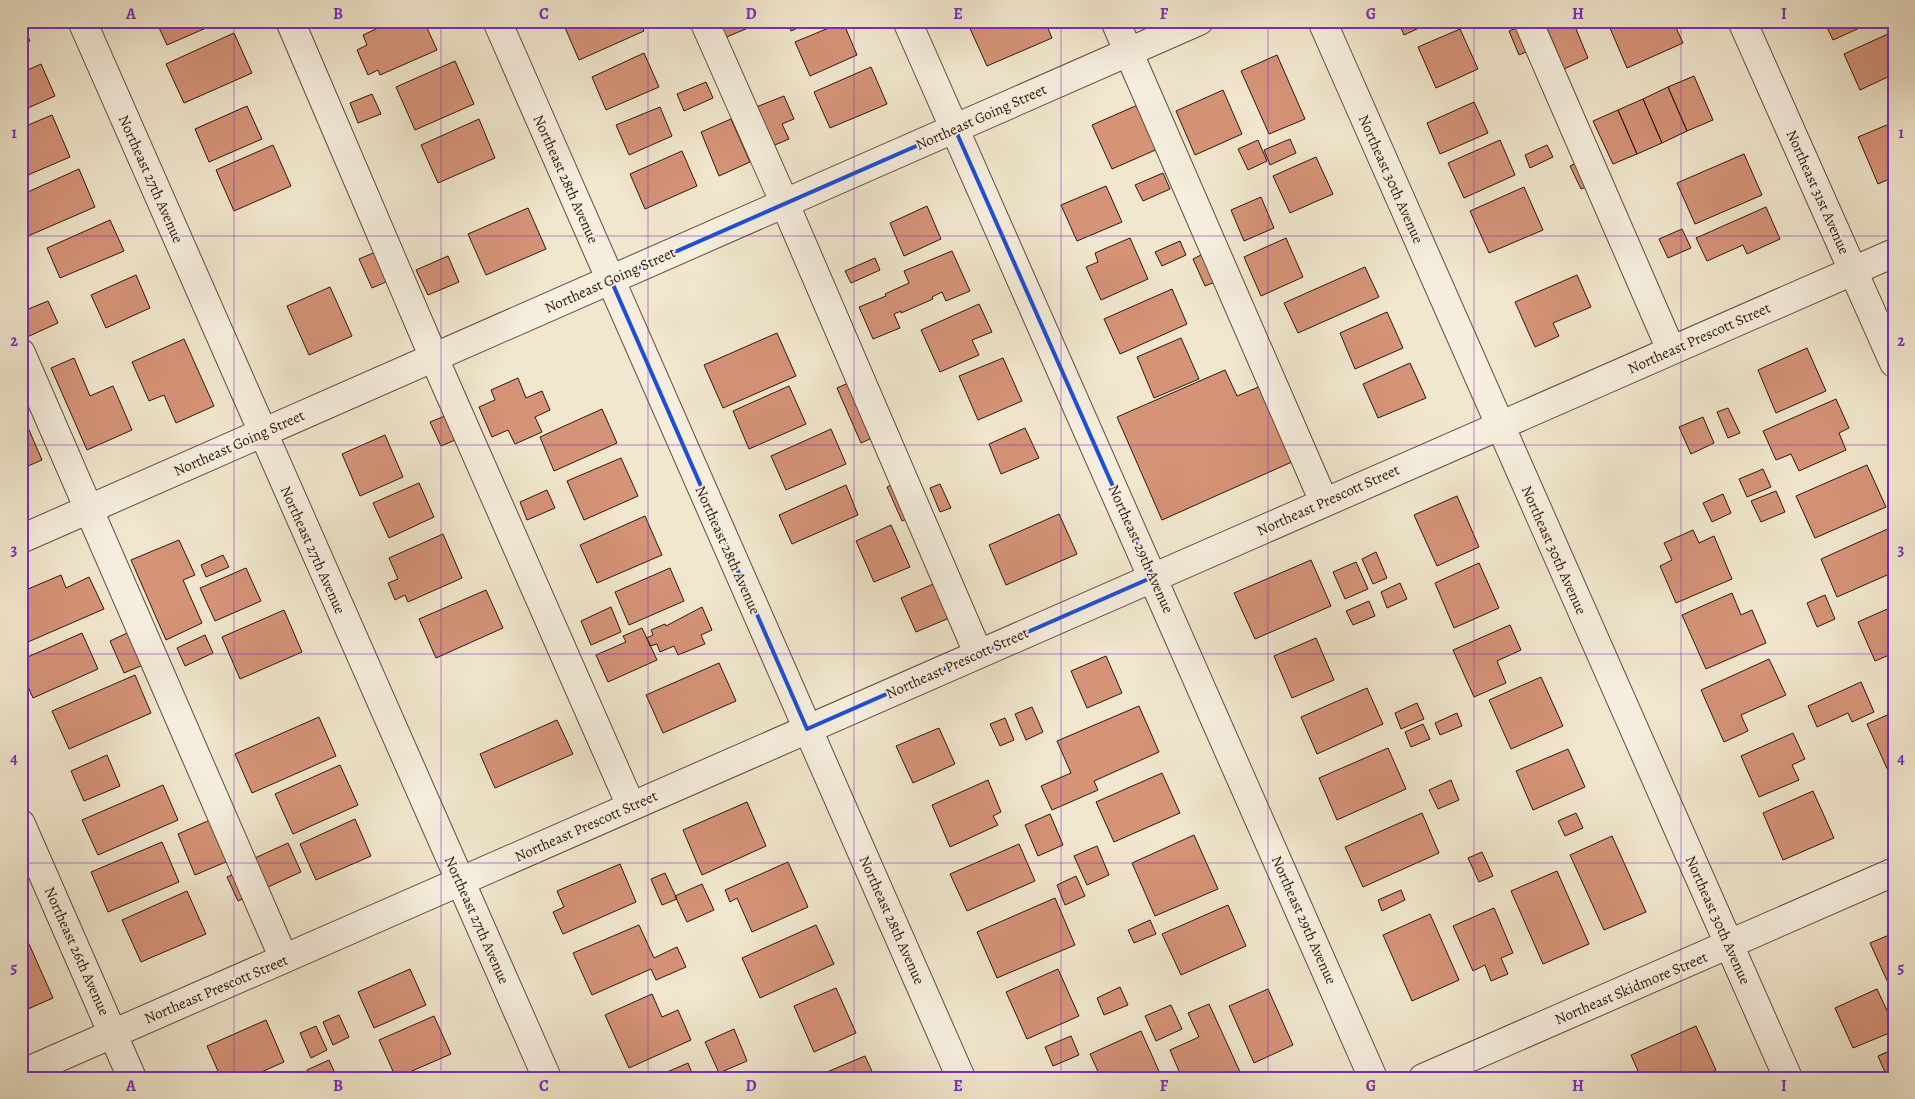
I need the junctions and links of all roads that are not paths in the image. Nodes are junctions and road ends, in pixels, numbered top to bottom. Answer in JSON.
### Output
{"nodes":[{"id":1,"x":82,"y":21,"type":"edge"},
{"id":2,"x":290,"y":21,"type":"edge"},
{"id":3,"x":497,"y":21,"type":"edge"},
{"id":4,"x":704,"y":21,"type":"edge"},
{"id":5,"x":907,"y":21,"type":"edge"},
{"id":6,"x":1115,"y":21,"type":"edge"},
{"id":7,"x":1199,"y":21,"type":"edge"},
{"id":8,"x":1322,"y":21,"type":"edge"},
{"id":9,"x":1528,"y":21,"type":"edge"},
{"id":10,"x":1742,"y":21,"type":"edge"},
{"id":11,"x":1129,"y":52,"type":"junction"},
{"id":12,"x":955,"y":129,"type":"junction"},
{"id":13,"x":785,"y":204,"type":"junction"},
{"id":14,"x":1894,"y":253,"type":"edge"},
{"id":15,"x":1853,"y":271,"type":"junction"},
{"id":16,"x":611,"y":280,"type":"junction"},
{"id":17,"x":1671,"y":350,"type":"junction"},
{"id":18,"x":21,"y":353,"type":"edge"},
{"id":19,"x":434,"y":358,"type":"junction"},
{"id":20,"x":1894,"y":363,"type":"edge"},
{"id":21,"x":1500,"y":426,"type":"junction"},
{"id":22,"x":262,"y":433,"type":"junction"},
{"id":23,"x":1324,"y":502,"type":"junction"},
{"id":24,"x":90,"y":509,"type":"junction"},
{"id":25,"x":21,"y":539,"type":"edge"},
{"id":26,"x":1153,"y":577,"type":"junction"},
{"id":27,"x":978,"y":653,"type":"junction"},
{"id":28,"x":807,"y":729,"type":"junction"},
{"id":29,"x":631,"y":806,"type":"junction"},
{"id":30,"x":21,"y":824,"type":"edge"},
{"id":31,"x":1894,"y":872,"type":"edge"},
{"id":32,"x":459,"y":882,"type":"junction"},
{"id":33,"x":1729,"y":946,"type":"junction"},
{"id":34,"x":284,"y":959,"type":"junction"},
{"id":35,"x":113,"y":1033,"type":"junction"},
{"id":36,"x":21,"y":1074,"type":"edge"},
{"id":37,"x":132,"y":1078,"type":"edge"},
{"id":38,"x":546,"y":1078,"type":"edge"},
{"id":39,"x":961,"y":1078,"type":"edge"},
{"id":40,"x":1373,"y":1078,"type":"edge"},
{"id":41,"x":1423,"y":1078,"type":"edge"},
{"id":42,"x":1788,"y":1078,"type":"edge"}],
"edges":[{"from":1,"to":22,"type":"street","name":"Northeast 27th Avenue"},
{"from":2,"to":19,"type":"street"},
{"from":3,"to":16,"type":"street","name":"Northeast 28th Avenue"},
{"from":4,"to":13,"type":"street"},
{"from":5,"to":12,"type":"street","name":"Northeast 29th Avenue"},
{"from":6,"to":11,"type":"street"},
{"from":7,"to":11,"type":"street","name":"Northeast Going Street"},
{"from":8,"to":21,"type":"street","name":"Northeast 30th Avenue"},
{"from":9,"to":17,"type":"street"},
{"from":10,"to":15,"type":"street","name":"Northeast 31st Avenue"},
{"from":11,"to":12,"type":"street","name":"Northeast Going Street"},
{"from":11,"to":23,"type":"street"},
{"from":12,"to":13,"type":"street","name":"Northeast Going Street"},
{"from":12,"to":26,"type":"street","name":"Northeast 29th Avenue"},
{"from":13,"to":16,"type":"street","name":"Northeast Going Street"},
{"from":13,"to":27,"type":"street"},
{"from":14,"to":15,"type":"street","name":"Northeast Prescott Street"},
{"from":15,"to":17,"type":"street","name":"Northeast Prescott Street"},
{"from":15,"to":20,"type":"street","name":"Northeast 31st Avenue"},
{"from":16,"to":19,"type":"street","name":"Northeast Going Street"},
{"from":16,"to":28,"type":"street","name":"Northeast 28th Avenue"},
{"from":17,"to":21,"type":"street","name":"Northeast Prescott Street"},
{"from":18,"to":24,"type":"street"},
{"from":19,"to":22,"type":"street","name":"Northeast Going Street"},
{"from":19,"to":29,"type":"street"},
{"from":21,"to":23,"type":"street","name":"Northeast Prescott Street"},
{"from":21,"to":33,"type":"street","name":"Northeast 30th Avenue"},
{"from":22,"to":24,"type":"street","name":"Northeast Going Street"},
{"from":22,"to":32,"type":"street","name":"Northeast 27th Avenue"},
{"from":23,"to":26,"type":"street","name":"Northeast Prescott Street"},
{"from":24,"to":25,"type":"street","name":"Northeast Going Street"},
{"from":24,"to":34,"type":"street"},
{"from":26,"to":27,"type":"street","name":"Northeast Prescott Street"},
{"from":26,"to":40,"type":"street","name":"Northeast 29th Avenue"},
{"from":27,"to":28,"type":"street","name":"Northeast Prescott Street"},
{"from":28,"to":29,"type":"street","name":"Northeast Prescott Street"},
{"from":28,"to":39,"type":"street","name":"Northeast 28th Avenue"},
{"from":29,"to":32,"type":"street","name":"Northeast Prescott Street"},
{"from":30,"to":35,"type":"street","name":"Northeast 26th Avenue"},
{"from":31,"to":33,"type":"street","name":"Northeast Skidmore Street"},
{"from":32,"to":34,"type":"street","name":"Northeast Prescott Street"},
{"from":32,"to":38,"type":"street","name":"Northeast 27th Avenue"},
{"from":33,"to":41,"type":"street","name":"Northeast Skidmore Street"},
{"from":33,"to":42,"type":"street","name":"Northeast 30th Avenue"},
{"from":34,"to":35,"type":"street","name":"Northeast Prescott Street"},
{"from":35,"to":36,"type":"street","name":"Northeast Prescott Street"},
{"from":35,"to":37,"type":"street","name":"Northeast 26th Avenue"}]}
